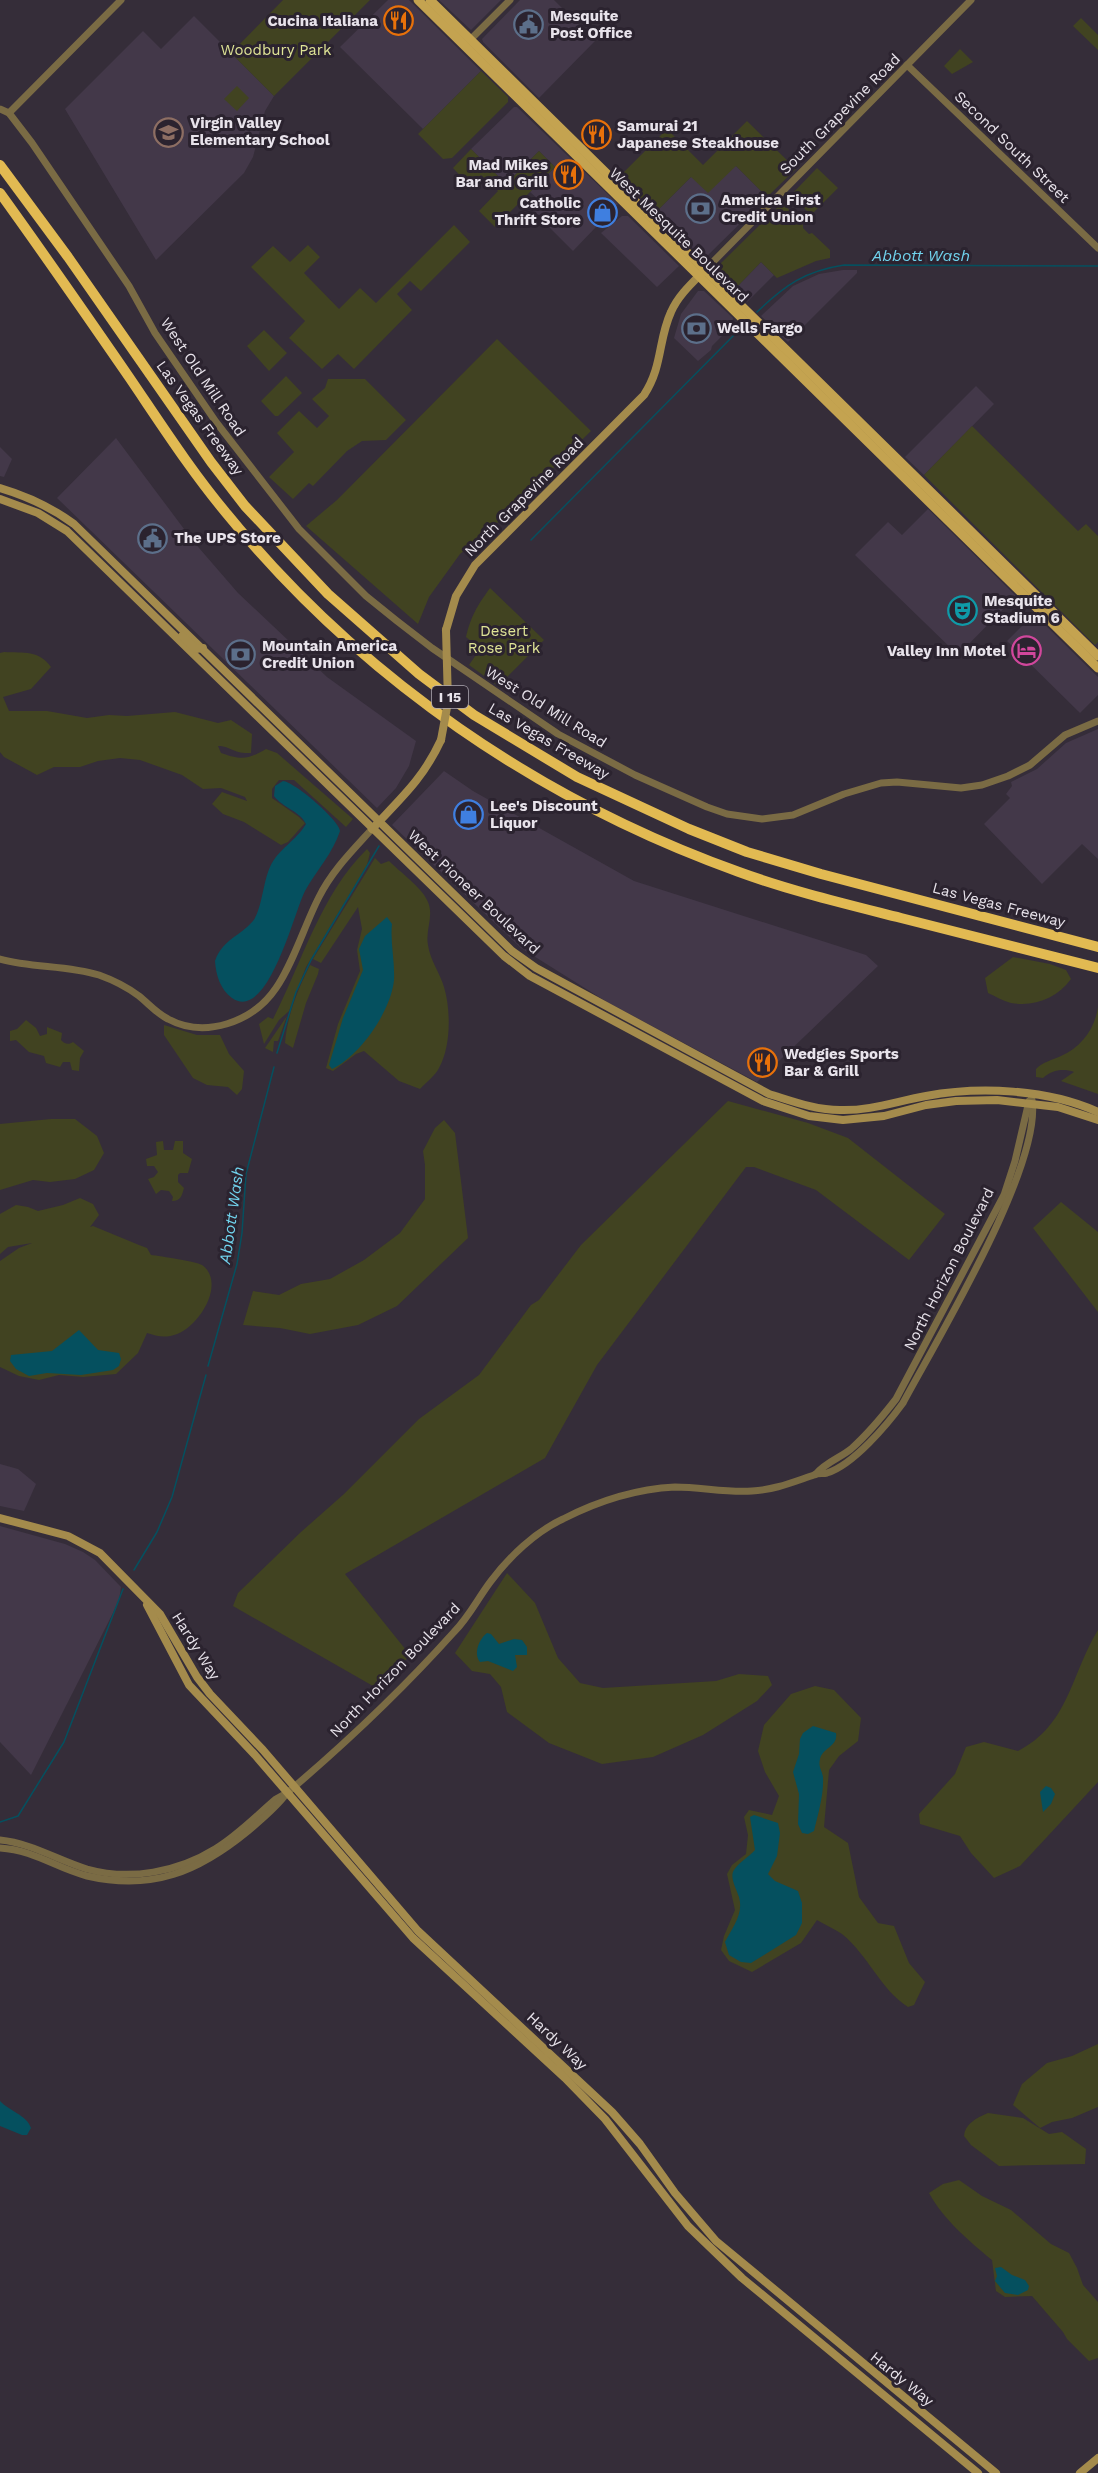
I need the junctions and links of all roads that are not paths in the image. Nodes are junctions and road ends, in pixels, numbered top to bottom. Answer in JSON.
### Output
{"nodes":[{"id":1,"x":121,"y":0,"type":"edge"},
{"id":2,"x":418,"y":0,"type":"edge"},
{"id":3,"x":430,"y":0,"type":"edge"},
{"id":4,"x":510,"y":0,"type":"edge"},
{"id":5,"x":971,"y":0,"type":"edge"},
{"id":6,"x":468,"y":42,"type":"junction"},
{"id":7,"x":907,"y":65,"type":"junction"},
{"id":8,"x":0,"y":109,"type":"edge"},
{"id":9,"x":9,"y":113,"type":"junction"},
{"id":10,"x":0,"y":165,"type":"edge"},
{"id":11,"x":0,"y":193,"type":"edge"},
{"id":12,"x":1098,"y":248,"type":"edge"},
{"id":13,"x":702,"y":273,"type":"junction"},
{"id":14,"x":812,"y":380,"type":"junction"},
{"id":15,"x":0,"y":488,"type":"edge"},
{"id":16,"x":0,"y":499,"type":"edge"},
{"id":17,"x":163,"y":625,"type":"junction"},
{"id":18,"x":203,"y":648,"type":"junction"},
{"id":19,"x":1098,"y":656,"type":"edge"},
{"id":20,"x":1098,"y":668,"type":"edge"},
{"id":21,"x":1098,"y":721,"type":"edge"},
{"id":22,"x":380,"y":820,"type":"junction"},
{"id":23,"x":372,"y":829,"type":"junction"},
{"id":24,"x":1098,"y":946,"type":"edge"},
{"id":25,"x":0,"y":959,"type":"edge"},
{"id":26,"x":1098,"y":968,"type":"edge"},
{"id":27,"x":1031,"y":1095,"type":"junction"},
{"id":28,"x":1030,"y":1104,"type":"junction"},
{"id":29,"x":1098,"y":1112,"type":"edge"},
{"id":30,"x":1098,"y":1120,"type":"edge"},
{"id":31,"x":0,"y":1518,"type":"edge"},
{"id":32,"x":138,"y":1591,"type":"junction"},
{"id":33,"x":295,"y":1787,"type":"junction"},
{"id":34,"x":287,"y":1793,"type":"junction"},
{"id":35,"x":0,"y":1840,"type":"edge"},
{"id":36,"x":0,"y":1848,"type":"edge"},
{"id":37,"x":1098,"y":2458,"type":"edge"},
{"id":38,"x":978,"y":2473,"type":"edge"},
{"id":39,"x":996,"y":2473,"type":"edge"},
{"id":40,"x":1080,"y":2473,"type":"edge"}],
"edges":[{"from":1,"to":9,"type":"street"},
{"from":2,"to":6,"type":"main road","name":"West Mesquite Boulevard"},
{"from":3,"to":6,"type":"main road","name":"West Mesquite Boulevard"},
{"from":4,"to":6,"type":"street"},
{"from":5,"to":7,"type":"street","name":"South Grapevine Road"},
{"from":6,"to":13,"type":"main road","name":"West Mesquite Boulevard"},
{"from":7,"to":12,"type":"street","name":"Second South Street"},
{"from":7,"to":13,"type":"street","name":"South Grapevine Road"},
{"from":8,"to":9,"type":"street"},
{"from":9,"to":21,"type":"street","name":"West Old Mill Road"},
{"from":10,"to":24,"type":"highway","name":"Las Vegas Freeway","number":"I 15"},
{"from":11,"to":26,"type":"highway","number":"I 15"},
{"from":13,"to":14,"type":"main road","name":"West Mesquite Boulevard"},
{"from":13,"to":22,"type":"main road","name":"North Grapevine Road","bridge":true},
{"from":14,"to":19,"type":"main road","name":"West Mesquite Boulevard"},
{"from":14,"to":20,"type":"main road","name":"West Mesquite Boulevard"},
{"from":15,"to":18,"type":"main road","name":"West Pioneer Boulevard"},
{"from":16,"to":17,"type":"main road","name":"West Pioneer Boulevard"},
{"from":17,"to":18,"type":"main road"},
{"from":17,"to":23,"type":"main road","name":"West Pioneer Boulevard"},
{"from":18,"to":22,"type":"main road","name":"West Pioneer Boulevard"},
{"from":22,"to":23,"type":"main road","name":"North Grapevine Road"},
{"from":22,"to":27,"type":"main road","name":"West Pioneer Boulevard"},
{"from":23,"to":25,"type":"street"},
{"from":23,"to":28,"type":"main road","name":"West Pioneer Boulevard"},
{"from":27,"to":28,"type":"street","name":"North Horizon Boulevard"},
{"from":27,"to":29,"type":"main road","name":"West Pioneer Boulevard"},
{"from":28,"to":30,"type":"main road","name":"West Pioneer Boulevard"},
{"from":28,"to":33,"type":"street","name":"North Horizon Boulevard"},
{"from":31,"to":32,"type":"main road","name":"Hardy Way"},
{"from":32,"to":33,"type":"main road","name":"Hardy Way"},
{"from":32,"to":34,"type":"main road","name":"Hardy Way"},
{"from":33,"to":34,"type":"street","name":"North Horizon Boulevard"},
{"from":33,"to":39,"type":"main road","name":"Hardy Way"},
{"from":34,"to":35,"type":"street","name":"North Horizon Boulevard"},
{"from":34,"to":36,"type":"street","name":"North Horizon Boulevard"},
{"from":34,"to":38,"type":"main road","name":"Hardy Way"},
{"from":37,"to":40,"type":"main road"}]}
